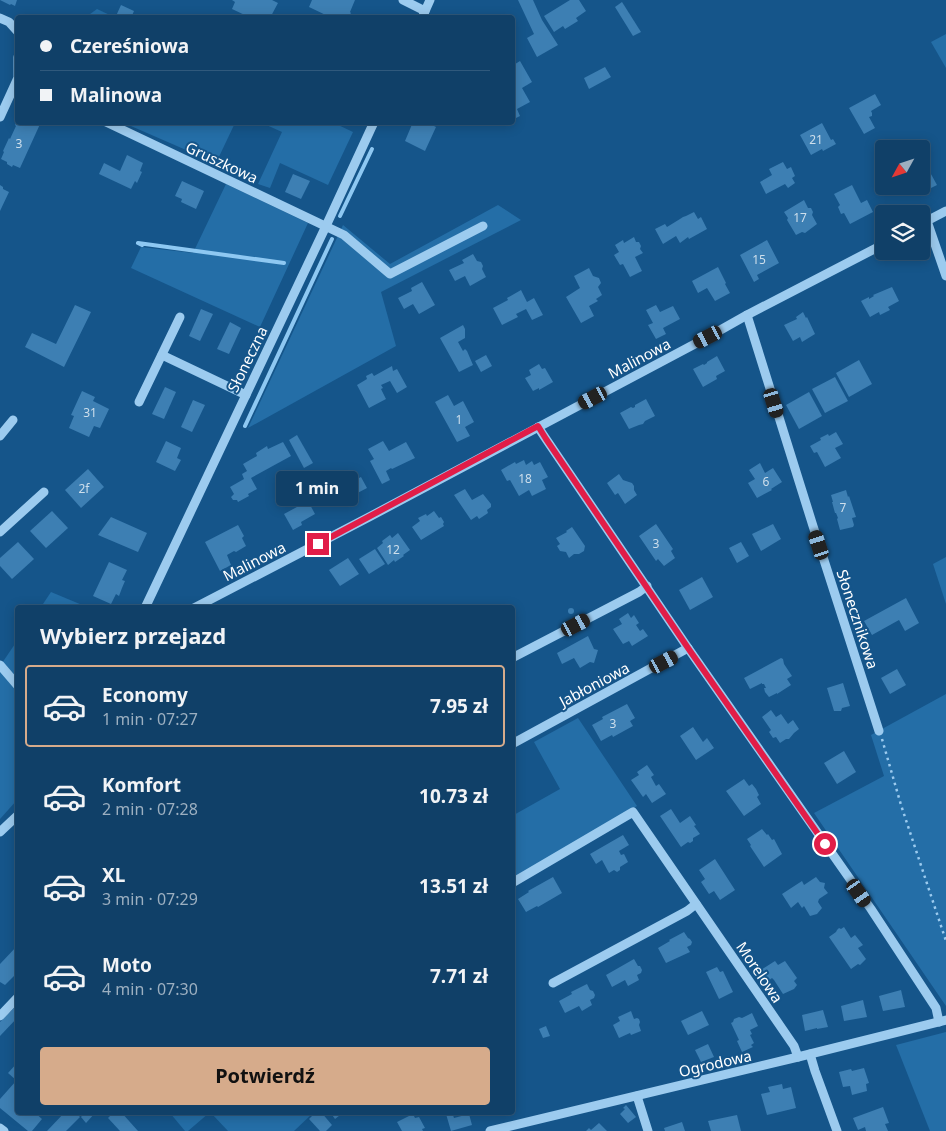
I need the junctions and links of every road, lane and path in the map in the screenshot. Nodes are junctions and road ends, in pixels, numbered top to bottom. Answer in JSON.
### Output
{"nodes":[{"id":1,"x":403,"y":0,"type":"edge"},
{"id":2,"x":430,"y":0,"type":"edge"},
{"id":3,"x":424,"y":14,"type":"edge"},
{"id":4,"x":0,"y":18,"type":"edge"},
{"id":5,"x":15,"y":29,"type":"edge"},
{"id":6,"x":15,"y":84,"type":"edge"},
{"id":7,"x":0,"y":117,"type":"edge"},
{"id":8,"x":112,"y":125,"type":"edge"},
{"id":9,"x":373,"y":125,"type":"edge"},
{"id":10,"x":946,"y":211,"type":"edge"},
{"id":11,"x":930,"y":219,"type":"edge"},
{"id":12,"x":326,"y":226,"type":"junction"},
{"id":13,"x":483,"y":226,"type":"dead end"},
{"id":14,"x":930,"y":237,"type":"edge"},
{"id":15,"x":875,"y":249,"type":"edge"},
{"id":16,"x":946,"y":276,"type":"edge"},
{"id":17,"x":747,"y":315,"type":"junction"},
{"id":18,"x":180,"y":317,"type":"dead end"},
{"id":19,"x":162,"y":356,"type":"junction"},
{"id":20,"x":246,"y":395,"type":"junction"},
{"id":21,"x":139,"y":402,"type":"dead end"},
{"id":22,"x":13,"y":420,"type":"dead end"},
{"id":23,"x":538,"y":426,"type":"junction"},
{"id":24,"x":0,"y":436,"type":"edge"},
{"id":25,"x":44,"y":492,"type":"dead end"},
{"id":26,"x":0,"y":532,"type":"edge"},
{"id":27,"x":647,"y":586,"type":"junction"},
{"id":28,"x":146,"y":605,"type":"edge"},
{"id":29,"x":200,"y":605,"type":"edge"},
{"id":30,"x":688,"y":648,"type":"junction"},
{"id":31,"x":515,"y":656,"type":"edge"},
{"id":32,"x":0,"y":665,"type":"edge"},
{"id":33,"x":15,"y":682,"type":"edge"},
{"id":34,"x":880,"y":731,"type":"joint"},
{"id":35,"x":515,"y":742,"type":"edge"},
{"id":36,"x":15,"y":817,"type":"edge"},
{"id":37,"x":0,"y":832,"type":"edge"},
{"id":38,"x":515,"y":881,"type":"edge"},
{"id":39,"x":696,"y":904,"type":"junction"},
{"id":40,"x":946,"y":941,"type":"edge"},
{"id":41,"x":553,"y":983,"type":"dead end"},
{"id":42,"x":15,"y":1000,"type":"edge"},
{"id":43,"x":0,"y":1016,"type":"edge"},
{"id":44,"x":942,"y":1021,"type":"edge"},
{"id":45,"x":810,"y":1054,"type":"junction"},
{"id":46,"x":798,"y":1058,"type":"junction"},
{"id":47,"x":637,"y":1096,"type":"junction"},
{"id":48,"x":0,"y":1128,"type":"edge"},
{"id":49,"x":4,"y":1131,"type":"edge"},
{"id":50,"x":490,"y":1131,"type":"edge"},
{"id":51,"x":648,"y":1131,"type":"edge"},
{"id":52,"x":837,"y":1131,"type":"edge"}],
"edges":[{"from":1,"to":3,"type":"street"},
{"from":2,"to":3,"type":"street"},
{"from":4,"to":5,"type":"street"},
{"from":6,"to":7,"type":"street"},
{"from":8,"to":12,"type":"street","name":"Gruszkowa"},
{"from":9,"to":12,"type":"street","name":"Słoneczna"},
{"from":10,"to":11,"type":"street"},
{"from":12,"to":13,"type":"street","name":"Gruszkowa"},
{"from":12,"to":20,"type":"street","name":"Słoneczna"},
{"from":14,"to":16,"type":"street"},
{"from":15,"to":17,"type":"street","name":"Malinowa"},
{"from":17,"to":23,"type":"street","name":"Malinowa"},
{"from":17,"to":34,"type":"street","name":"Słonecznikowa"},
{"from":18,"to":19,"type":"street"},
{"from":19,"to":20,"type":"street"},
{"from":19,"to":21,"type":"street"},
{"from":20,"to":28,"type":"street","name":"Słoneczna"},
{"from":22,"to":24,"type":"street"},
{"from":23,"to":27,"type":"street"},
{"from":23,"to":29,"type":"street","name":"Malinowa"},
{"from":25,"to":26,"type":"street"},
{"from":27,"to":30,"type":"street"},
{"from":27,"to":31,"type":"street"},
{"from":30,"to":35,"type":"street","name":"Jabłoniowa"},
{"from":30,"to":44,"type":"street"},
{"from":32,"to":33,"type":"street"},
{"from":34,"to":40,"type":"path"},
{"from":36,"to":37,"type":"street"},
{"from":38,"to":39,"type":"street","name":"Morelowa"},
{"from":39,"to":41,"type":"street"},
{"from":39,"to":46,"type":"street","name":"Morelowa"},
{"from":42,"to":43,"type":"street"},
{"from":44,"to":45,"type":"street","name":"Ogrodowa"},
{"from":45,"to":46,"type":"street","name":"Ogrodowa"},
{"from":45,"to":52,"type":"street"},
{"from":46,"to":47,"type":"street","name":"Ogrodowa"},
{"from":47,"to":50,"type":"street","name":"Ogrodowa"},
{"from":47,"to":51,"type":"street"},
{"from":48,"to":49,"type":"street"}]}
